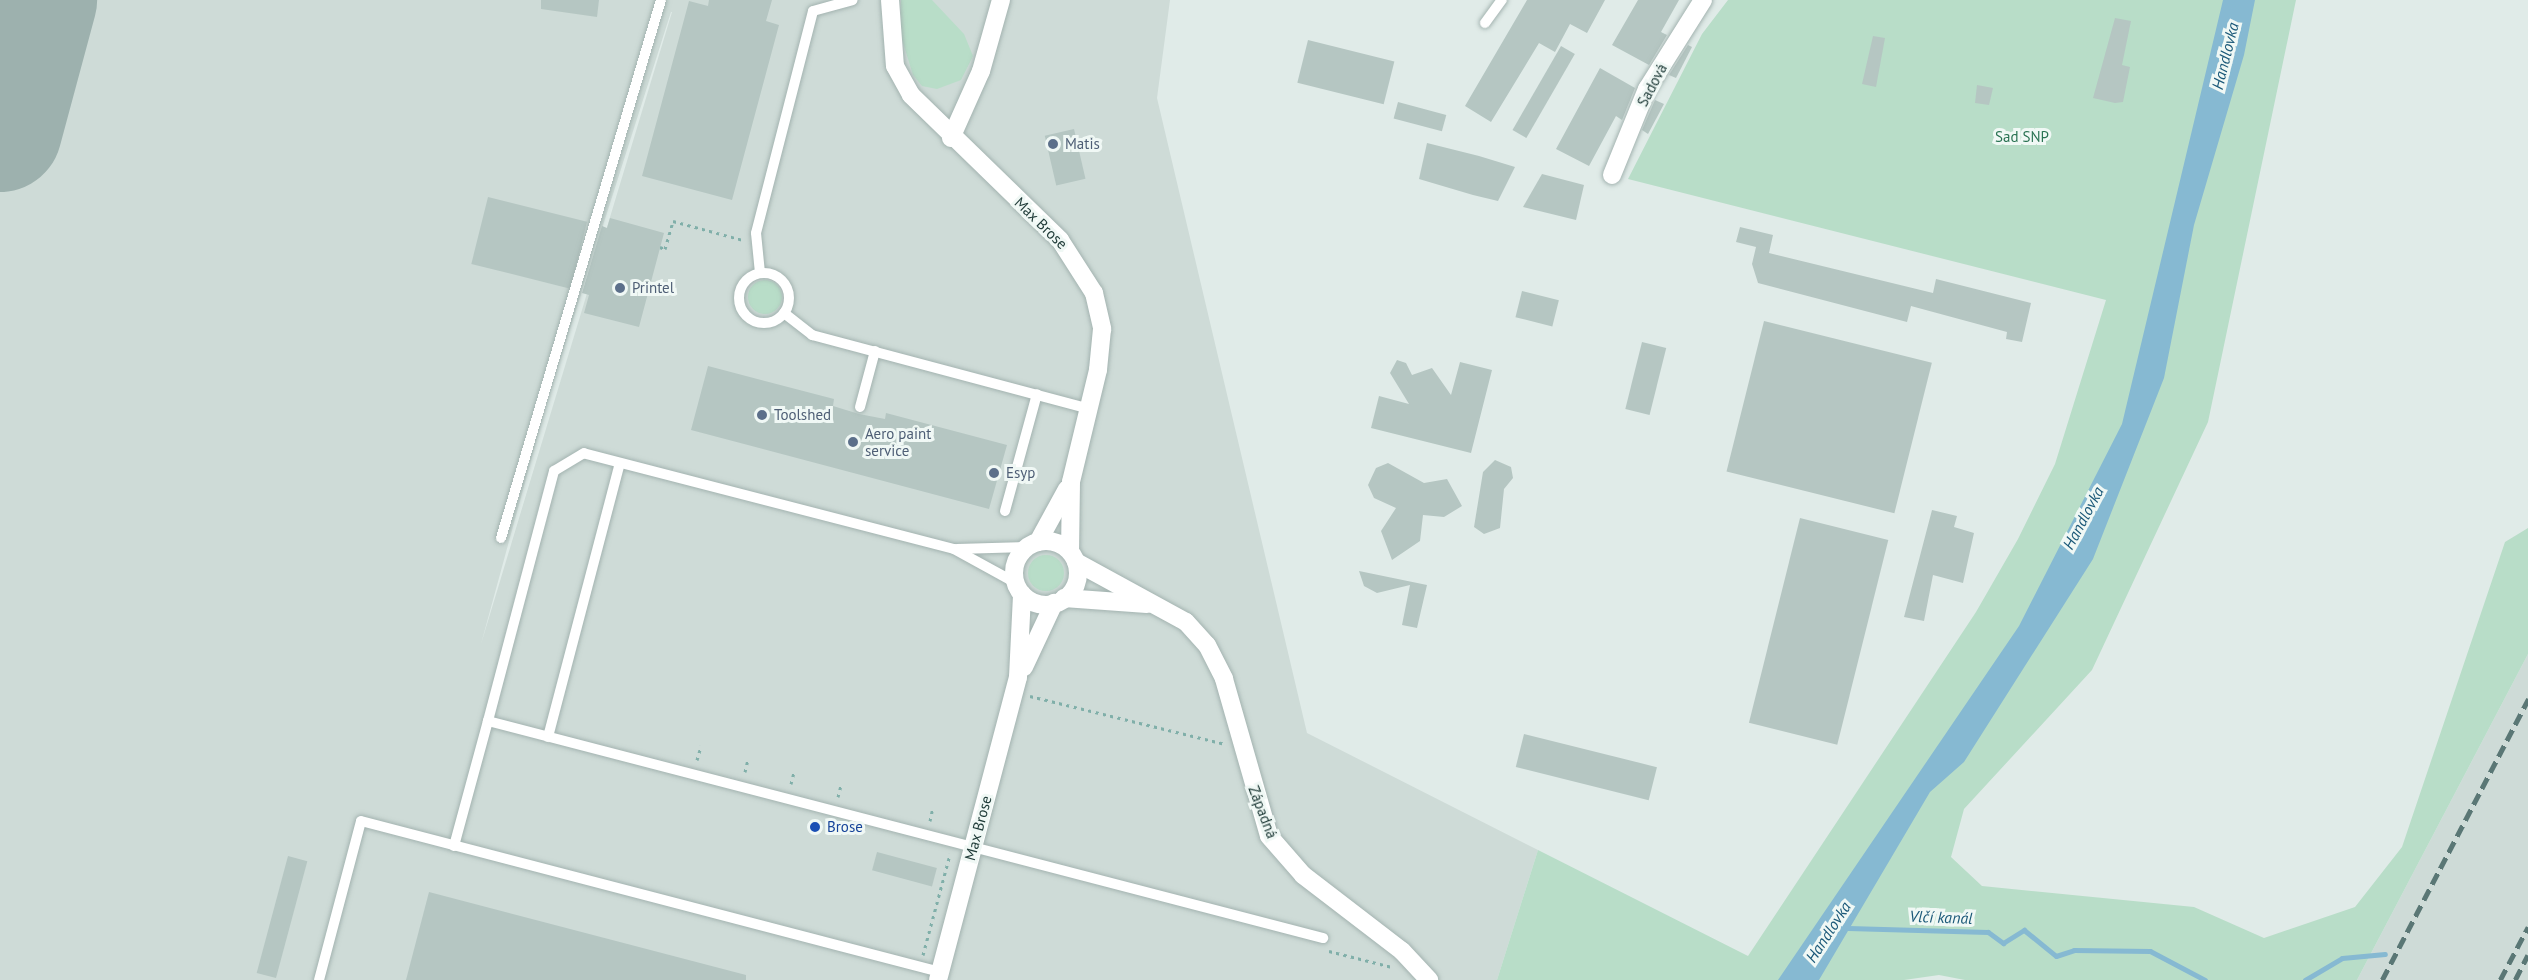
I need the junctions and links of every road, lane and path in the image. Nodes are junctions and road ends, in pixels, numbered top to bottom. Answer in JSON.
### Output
{"nodes":[{"id":1,"x":661,"y":0,"type":"edge"},
{"id":2,"x":809,"y":0,"type":"edge"},
{"id":3,"x":853,"y":0,"type":"edge"},
{"id":4,"x":890,"y":0,"type":"edge"},
{"id":5,"x":1001,"y":0,"type":"edge"},
{"id":6,"x":1502,"y":0,"type":"edge"},
{"id":7,"x":1703,"y":0,"type":"edge"},
{"id":8,"x":813,"y":11,"type":"junction"},
{"id":9,"x":1485,"y":23,"type":"dead end"},
{"id":10,"x":951,"y":138,"type":"junction"},
{"id":11,"x":1611,"y":175,"type":"dead end"},
{"id":12,"x":757,"y":244,"type":"junction"},
{"id":13,"x":660,"y":247,"type":"dead end"},
{"id":14,"x":760,"y":273,"type":"junction"},
{"id":15,"x":784,"y":313,"type":"junction"},
{"id":16,"x":875,"y":351,"type":"junction"},
{"id":17,"x":1037,"y":394,"type":"junction"},
{"id":18,"x":860,"y":407,"type":"dead end"},
{"id":19,"x":1090,"y":409,"type":"junction"},
{"id":20,"x":620,"y":463,"type":"junction"},
{"id":21,"x":1071,"y":482,"type":"junction"},
{"id":22,"x":1005,"y":511,"type":"dead end"},
{"id":23,"x":501,"y":538,"type":"dead end"},
{"id":24,"x":1032,"y":544,"type":"junction"},
{"id":25,"x":954,"y":549,"type":"junction"},
{"id":26,"x":1073,"y":556,"type":"junction"},
{"id":27,"x":1019,"y":589,"type":"junction"},
{"id":28,"x":1059,"y":601,"type":"junction"},
{"id":29,"x":1158,"y":606,"type":"junction"},
{"id":30,"x":1018,"y":676,"type":"junction"},
{"id":31,"x":1026,"y":695,"type":"dead end"},
{"id":32,"x":488,"y":721,"type":"junction"},
{"id":33,"x":548,"y":737,"type":"junction"},
{"id":34,"x":1227,"y":745,"type":"dead end"},
{"id":35,"x":701,"y":746,"type":"dead end"},
{"id":36,"x":748,"y":759,"type":"dead end"},
{"id":37,"x":697,"y":762,"type":"dead end"},
{"id":38,"x":794,"y":772,"type":"dead end"},
{"id":39,"x":744,"y":774,"type":"dead end"},
{"id":40,"x":841,"y":785,"type":"dead end"},
{"id":41,"x":791,"y":786,"type":"dead end"},
{"id":42,"x":838,"y":798,"type":"dead end"},
{"id":43,"x":933,"y":807,"type":"dead end"},
{"id":44,"x":929,"y":822,"type":"dead end"},
{"id":45,"x":954,"y":842,"type":"junction"},
{"id":46,"x":454,"y":846,"type":"junction"},
{"id":47,"x":973,"y":846,"type":"junction"},
{"id":48,"x":1323,"y":938,"type":"dead end"},
{"id":49,"x":920,"y":968,"type":"junction"},
{"id":50,"x":939,"y":976,"type":"edge"},
{"id":51,"x":319,"y":980,"type":"edge"},
{"id":52,"x":1429,"y":980,"type":"edge"}],
"edges":[{"from":1,"to":23,"type":"lane"},
{"from":2,"to":8,"type":"lane"},
{"from":3,"to":8,"type":"lane"},
{"from":4,"to":10,"type":"street","name":"Max Brose"},
{"from":5,"to":10,"type":"street"},
{"from":6,"to":9,"type":"lane"},
{"from":7,"to":11,"type":"street","name":"Sadová"},
{"from":8,"to":12,"type":"lane"},
{"from":10,"to":19,"type":"street","name":"Max Brose"},
{"from":12,"to":13,"type":"path"},
{"from":12,"to":14,"type":"lane"},
{"from":14,"to":15,"type":"lane"},
{"from":14,"to":15,"type":"lane"},
{"from":15,"to":16,"type":"lane"},
{"from":16,"to":17,"type":"lane"},
{"from":16,"to":18,"type":"lane"},
{"from":17,"to":19,"type":"lane"},
{"from":17,"to":22,"type":"lane"},
{"from":19,"to":21,"type":"street","name":"Max Brose"},
{"from":20,"to":25,"type":"lane"},
{"from":20,"to":32,"type":"lane"},
{"from":20,"to":33,"type":"lane"},
{"from":21,"to":24,"type":"street","name":"Max Brose"},
{"from":21,"to":26,"type":"street","name":"Max Brose"},
{"from":24,"to":25,"type":"lane"},
{"from":24,"to":26,"type":"street"},
{"from":24,"to":27,"type":"street","name":"Max Brose"},
{"from":25,"to":27,"type":"lane"},
{"from":26,"to":28,"type":"street","name":"Max Brose"},
{"from":26,"to":29,"type":"street","name":"Západná"},
{"from":27,"to":28,"type":"street"},
{"from":27,"to":30,"type":"street","name":"Max Brose"},
{"from":28,"to":29,"type":"street","name":"Západná"},
{"from":28,"to":30,"type":"street","name":"Max Brose"},
{"from":29,"to":52,"type":"street","name":"Západná"},
{"from":30,"to":47,"type":"street","name":"Max Brose"},
{"from":31,"to":34,"type":"path"},
{"from":32,"to":33,"type":"lane"},
{"from":32,"to":46,"type":"lane"},
{"from":33,"to":45,"type":"lane"},
{"from":35,"to":37,"type":"path"},
{"from":36,"to":39,"type":"path"},
{"from":38,"to":41,"type":"path"},
{"from":40,"to":42,"type":"path"},
{"from":43,"to":44,"type":"path"},
{"from":45,"to":47,"type":"lane"},
{"from":45,"to":49,"type":"path"},
{"from":46,"to":49,"type":"lane"},
{"from":46,"to":51,"type":"lane"},
{"from":47,"to":48,"type":"lane"},
{"from":47,"to":50,"type":"street","name":"Max Brose"},
{"from":49,"to":50,"type":"lane"}]}
